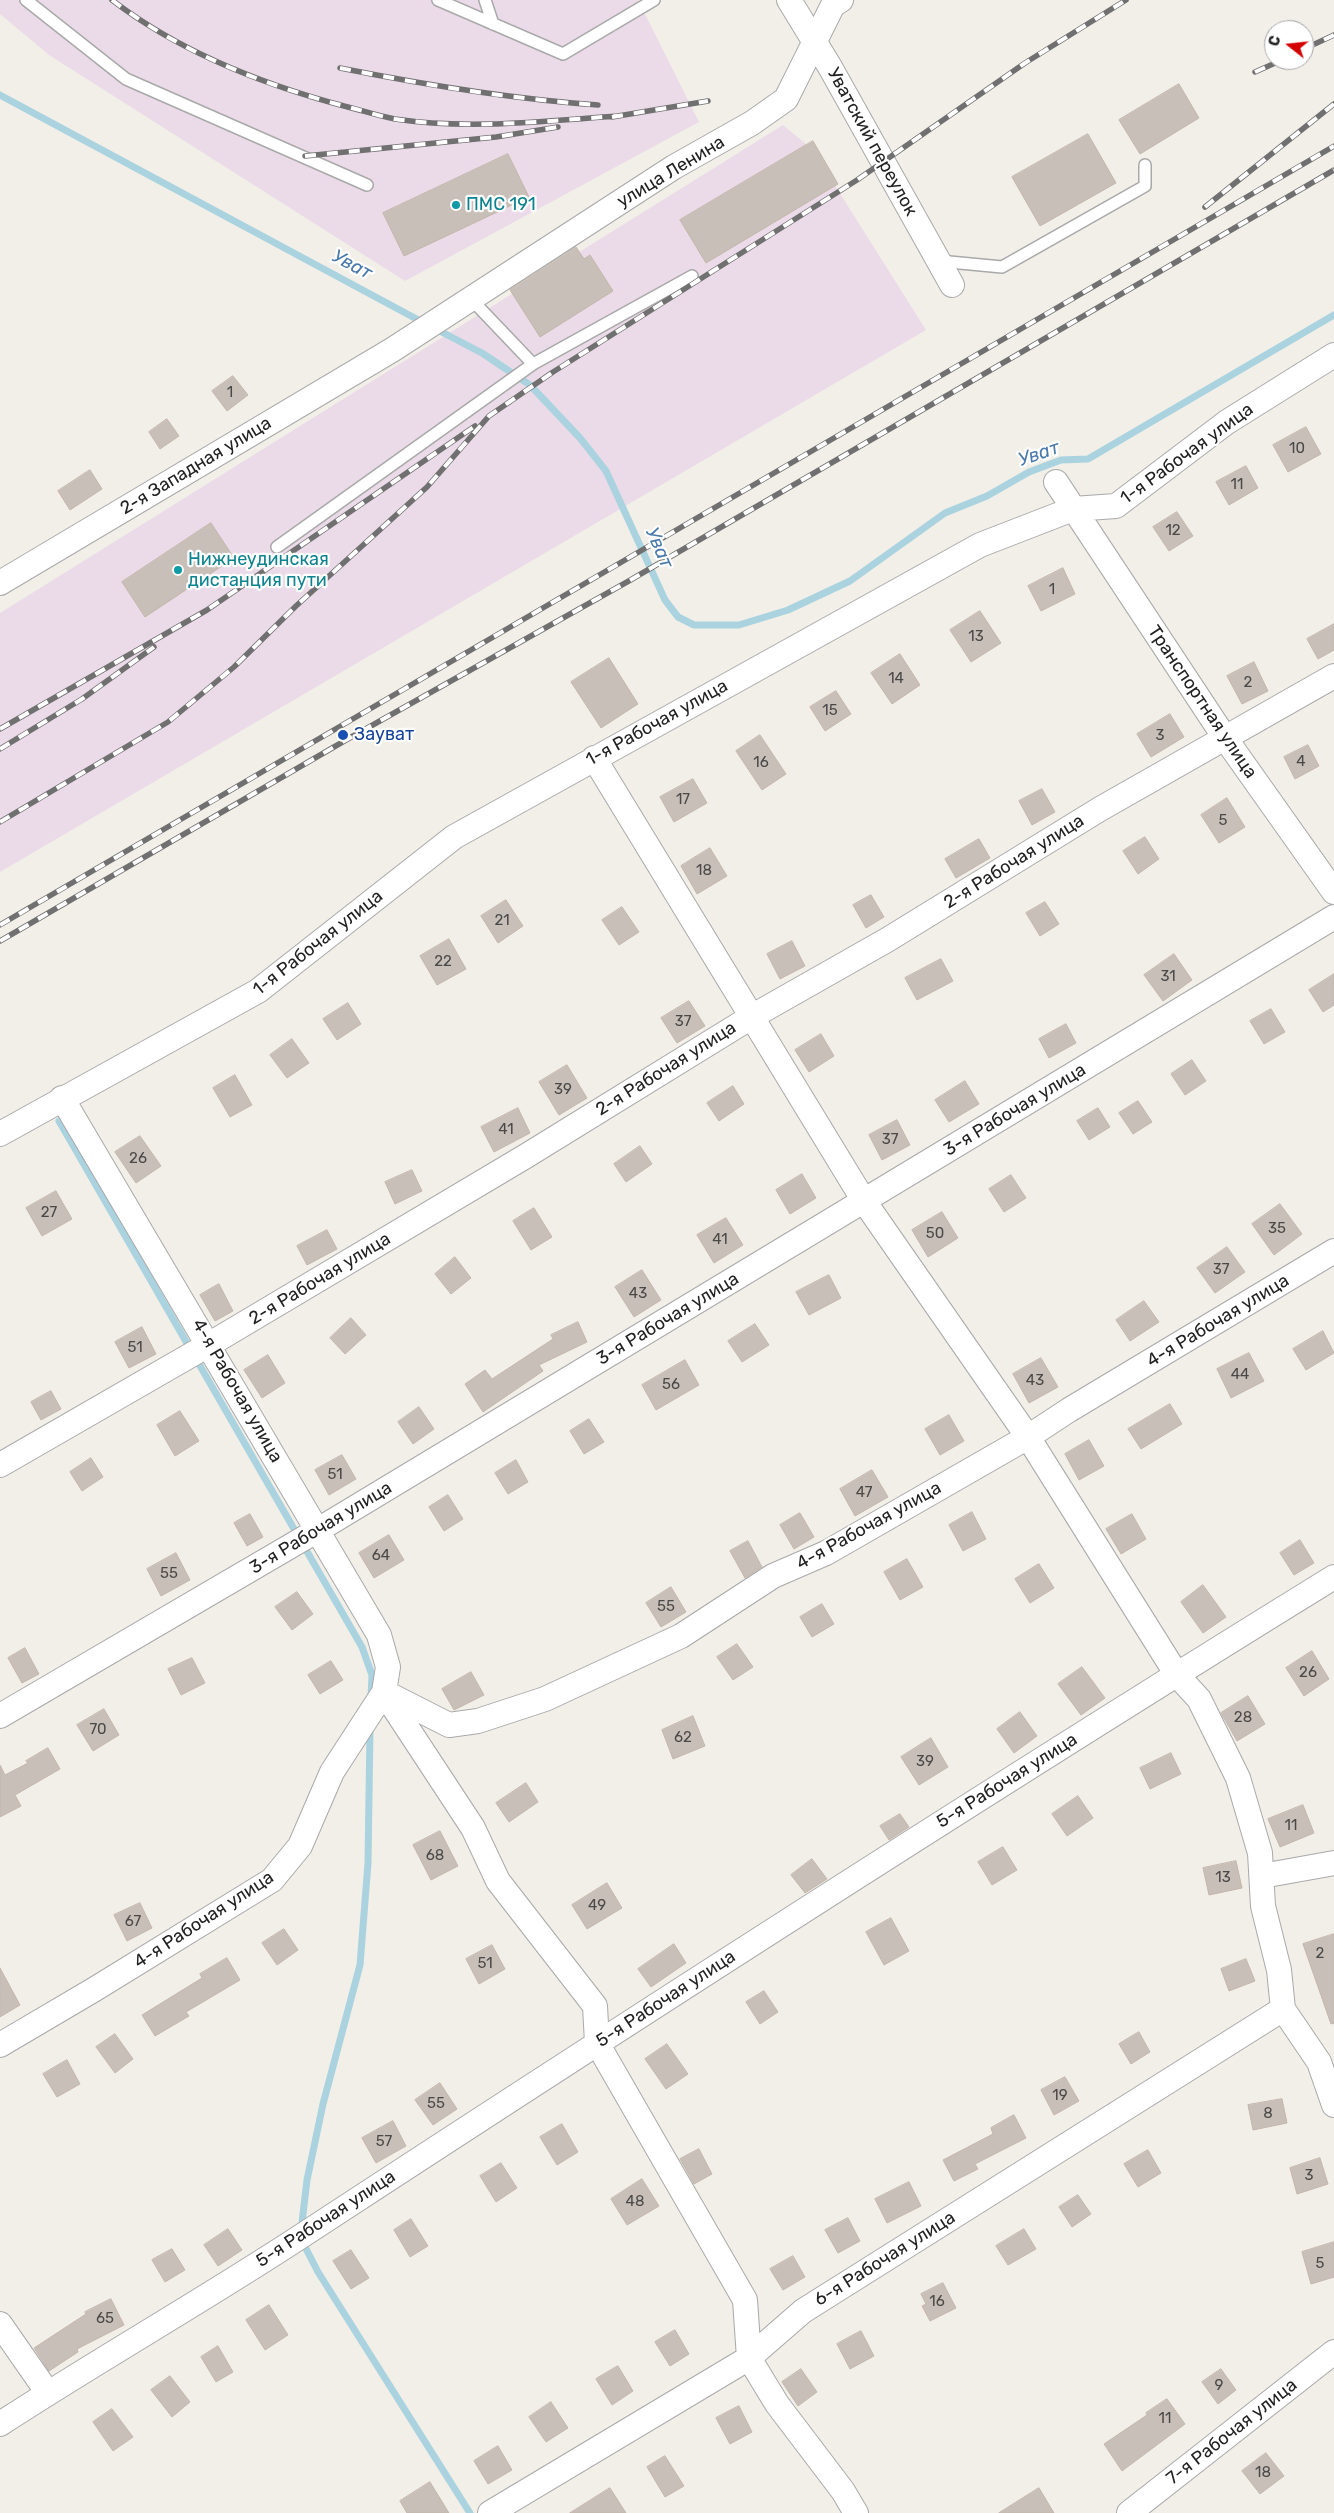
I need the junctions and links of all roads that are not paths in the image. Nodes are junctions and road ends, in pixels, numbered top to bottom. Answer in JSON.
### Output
{"nodes":[{"id":1,"x":26,"y":0,"type":"edge"},
{"id":2,"x":438,"y":0,"type":"edge"},
{"id":3,"x":485,"y":0,"type":"edge"},
{"id":4,"x":654,"y":0,"type":"edge"},
{"id":5,"x":790,"y":0,"type":"edge"},
{"id":6,"x":841,"y":0,"type":"edge"},
{"id":7,"x":493,"y":24,"type":"junction"},
{"id":8,"x":816,"y":42,"type":"junction"},
{"id":9,"x":1145,"y":165,"type":"dead end"},
{"id":10,"x":367,"y":185,"type":"dead end"},
{"id":11,"x":939,"y":261,"type":"junction"},
{"id":12,"x":692,"y":276,"type":"dead end"},
{"id":13,"x":952,"y":285,"type":"dead end"},
{"id":14,"x":465,"y":303,"type":"junction"},
{"id":15,"x":392,"y":350,"type":"joint"},
{"id":16,"x":1334,"y":355,"type":"edge"},
{"id":17,"x":533,"y":364,"type":"junction"},
{"id":18,"x":1056,"y":482,"type":"dead end"},
{"id":19,"x":1073,"y":509,"type":"junction"},
{"id":20,"x":277,"y":547,"type":"dead end"},
{"id":21,"x":0,"y":583,"type":"edge"},
{"id":22,"x":1334,"y":676,"type":"edge"},
{"id":23,"x":1225,"y":738,"type":"junction"},
{"id":24,"x":594,"y":758,"type":"junction"},
{"id":25,"x":1334,"y":892,"type":"edge"},
{"id":26,"x":1334,"y":917,"type":"edge"},
{"id":27,"x":753,"y":1016,"type":"junction"},
{"id":28,"x":62,"y":1098,"type":"junction"},
{"id":29,"x":0,"y":1134,"type":"edge"},
{"id":30,"x":864,"y":1201,"type":"junction"},
{"id":31,"x":1334,"y":1251,"type":"edge"},
{"id":32,"x":210,"y":1344,"type":"junction"},
{"id":33,"x":1028,"y":1437,"type":"junction"},
{"id":34,"x":0,"y":1465,"type":"edge"},
{"id":35,"x":318,"y":1530,"type":"junction"},
{"id":36,"x":1334,"y":1577,"type":"edge"},
{"id":37,"x":1177,"y":1675,"type":"junction"},
{"id":38,"x":384,"y":1692,"type":"junction"},
{"id":39,"x":0,"y":1716,"type":"edge"},
{"id":40,"x":1334,"y":1863,"type":"edge"},
{"id":41,"x":1262,"y":1876,"type":"junction"},
{"id":42,"x":1283,"y":2010,"type":"junction"},
{"id":43,"x":597,"y":2043,"type":"junction"},
{"id":44,"x":0,"y":2045,"type":"edge"},
{"id":45,"x":1334,"y":2105,"type":"edge"},
{"id":46,"x":0,"y":2324,"type":"edge"},
{"id":47,"x":1334,"y":2352,"type":"edge"},
{"id":48,"x":749,"y":2358,"type":"junction"},
{"id":49,"x":48,"y":2393,"type":"junction"},
{"id":50,"x":0,"y":2424,"type":"edge"},
{"id":51,"x":490,"y":2513,"type":"edge"},
{"id":52,"x":856,"y":2513,"type":"edge"},
{"id":53,"x":1129,"y":2513,"type":"edge"}],
"edges":[{"from":1,"to":10,"type":"lane"},
{"from":2,"to":7,"type":"lane"},
{"from":3,"to":7,"type":"lane"},
{"from":4,"to":7,"type":"lane"},
{"from":5,"to":8,"type":"street","name":"Уватский переулок"},
{"from":6,"to":8,"type":"street","name":"улица Ленина"},
{"from":8,"to":11,"type":"street","name":"Уватский переулок"},
{"from":8,"to":14,"type":"street","name":"улица Ленина"},
{"from":9,"to":11,"type":"lane"},
{"from":11,"to":13,"type":"street","name":"Уватский переулок"},
{"from":12,"to":17,"type":"lane"},
{"from":14,"to":15,"type":"street","name":"улица Ленина"},
{"from":14,"to":17,"type":"lane"},
{"from":15,"to":21,"type":"street","name":"2-я Западная улица"},
{"from":16,"to":19,"type":"street","name":"1-я Рабочая улица"},
{"from":17,"to":20,"type":"lane"},
{"from":18,"to":19,"type":"street","name":"Транспортная улица"},
{"from":19,"to":23,"type":"street","name":"Транспортная улица"},
{"from":19,"to":24,"type":"street","name":"1-я Рабочая улица"},
{"from":22,"to":23,"type":"street","name":"2-я Рабочая улица"},
{"from":23,"to":25,"type":"street","name":"Транспортная улица"},
{"from":23,"to":27,"type":"street","name":"2-я Рабочая улица"},
{"from":24,"to":27,"type":"street"},
{"from":24,"to":28,"type":"street","name":"1-я Рабочая улица"},
{"from":26,"to":30,"type":"street","name":"3-я Рабочая улица"},
{"from":27,"to":30,"type":"street"},
{"from":27,"to":32,"type":"street","name":"2-я Рабочая улица"},
{"from":28,"to":29,"type":"street","name":"1-я Рабочая улица"},
{"from":28,"to":32,"type":"street","name":"4-я Рабочая улица"},
{"from":30,"to":33,"type":"street"},
{"from":30,"to":35,"type":"street","name":"3-я Рабочая улица"},
{"from":31,"to":33,"type":"street","name":"4-я Рабочая улица"},
{"from":32,"to":34,"type":"street","name":"2-я Рабочая улица"},
{"from":32,"to":35,"type":"street","name":"4-я Рабочая улица"},
{"from":33,"to":37,"type":"street"},
{"from":33,"to":38,"type":"street","name":"4-я Рабочая улица"},
{"from":35,"to":38,"type":"street","name":"4-я Рабочая улица"},
{"from":35,"to":39,"type":"street","name":"3-я Рабочая улица"},
{"from":36,"to":37,"type":"street","name":"5-я Рабочая улица"},
{"from":37,"to":41,"type":"street"},
{"from":37,"to":43,"type":"street","name":"5-я Рабочая улица"},
{"from":38,"to":43,"type":"street"},
{"from":38,"to":44,"type":"street","name":"4-я Рабочая улица"},
{"from":40,"to":41,"type":"street"},
{"from":41,"to":42,"type":"street"},
{"from":42,"to":45,"type":"street"},
{"from":42,"to":48,"type":"street","name":"6-я Рабочая улица"},
{"from":43,"to":48,"type":"street"},
{"from":43,"to":49,"type":"street","name":"5-я Рабочая улица"},
{"from":46,"to":49,"type":"street"},
{"from":47,"to":53,"type":"street","name":"7-я Рабочая улица"},
{"from":48,"to":51,"type":"street","name":"6-я Рабочая улица"},
{"from":48,"to":52,"type":"street"},
{"from":49,"to":50,"type":"street","name":"5-я Рабочая улица"}]}
